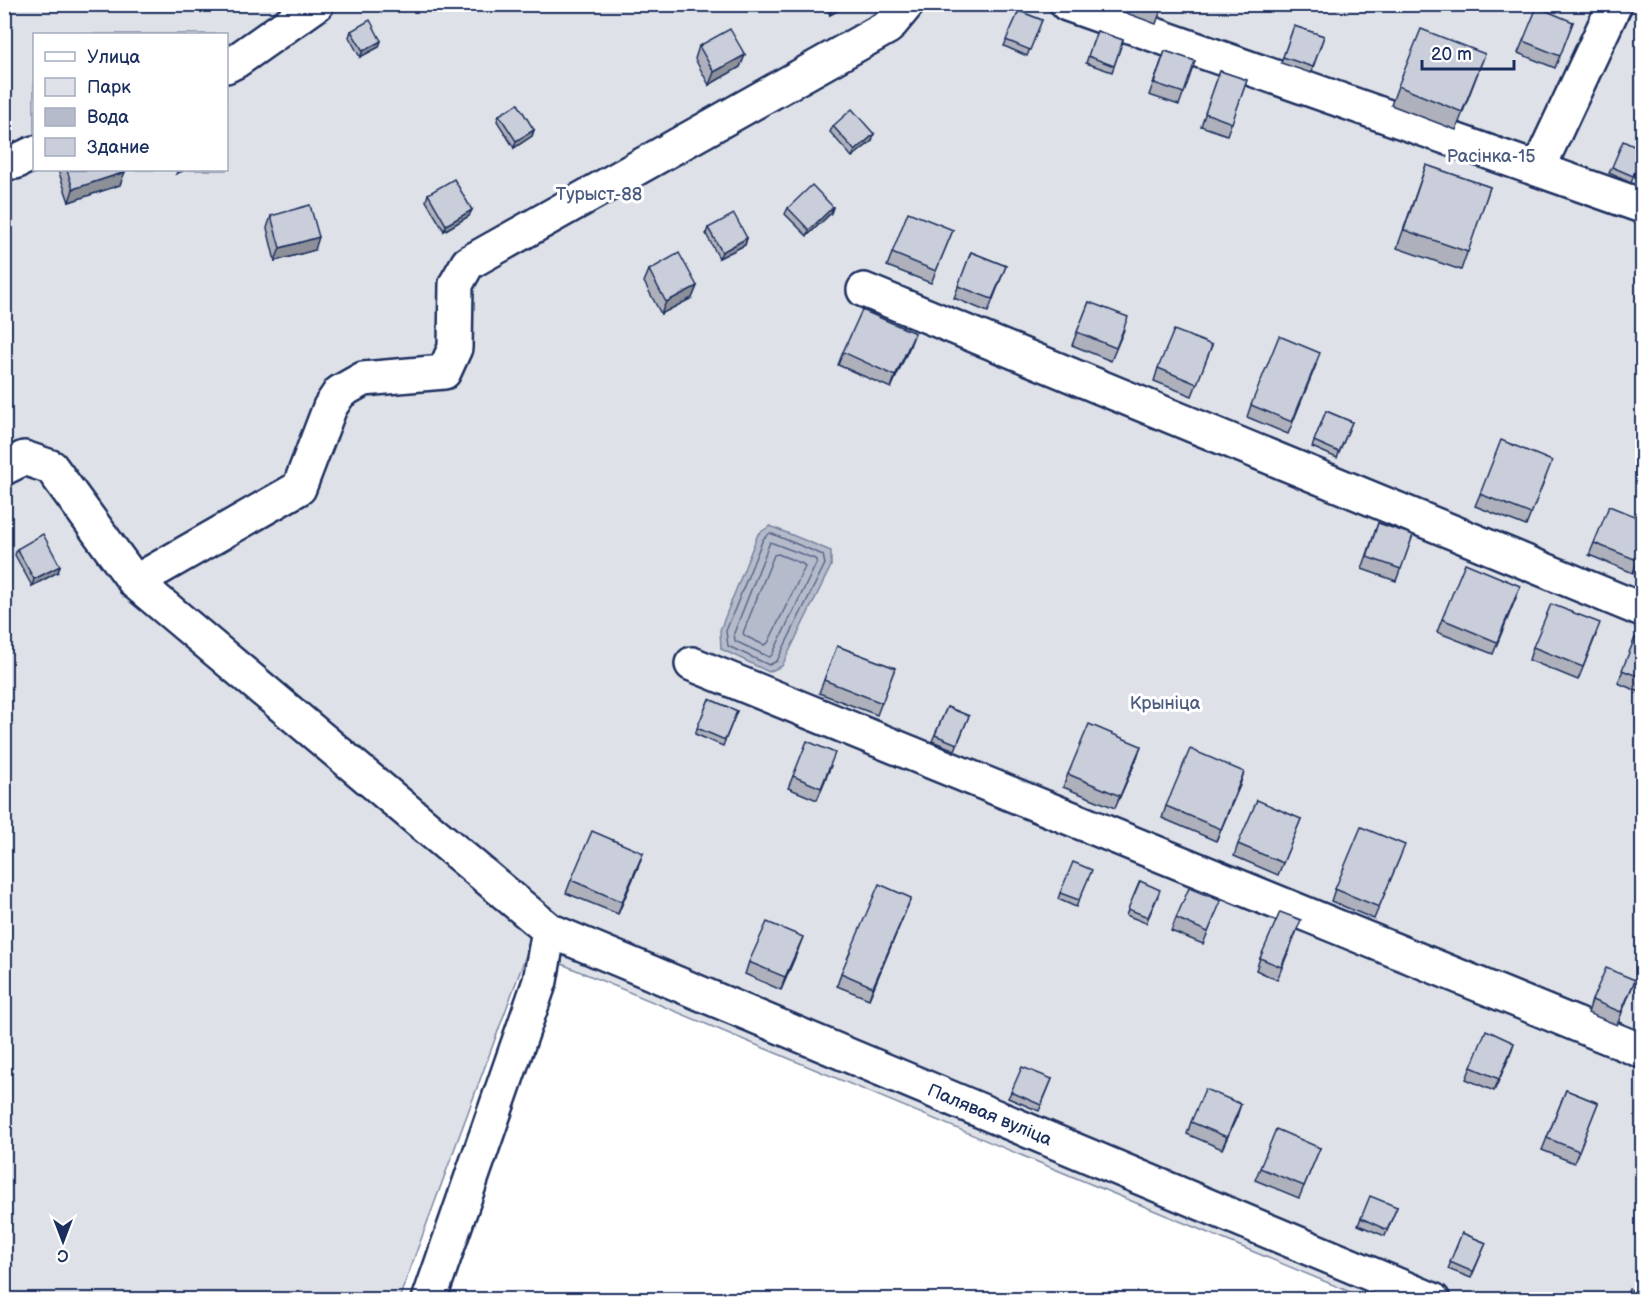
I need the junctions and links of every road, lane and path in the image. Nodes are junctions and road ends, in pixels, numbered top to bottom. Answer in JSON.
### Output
{"nodes":[{"id":1,"x":317,"y":4,"type":"edge"},
{"id":2,"x":907,"y":4,"type":"edge"},
{"id":3,"x":1067,"y":4,"type":"edge"},
{"id":4,"x":1615,"y":4,"type":"edge"},
{"id":5,"x":228,"y":65,"type":"edge"},
{"id":6,"x":1538,"y":169,"type":"junction"},
{"id":7,"x":1642,"y":206,"type":"edge"},
{"id":8,"x":864,"y":290,"type":"dead end"},
{"id":9,"x":11,"y":457,"type":"edge"},
{"id":10,"x":135,"y":582,"type":"junction"},
{"id":11,"x":1642,"y":610,"type":"edge"},
{"id":12,"x":692,"y":664,"type":"dead end"},
{"id":13,"x":549,"y":930,"type":"junction"},
{"id":14,"x":1642,"y":1051,"type":"edge"},
{"id":15,"x":429,"y":1299,"type":"edge"},
{"id":16,"x":1433,"y":1299,"type":"edge"}],
"edges":[{"from":1,"to":5,"type":"street"},
{"from":2,"to":10,"type":"street"},
{"from":3,"to":6,"type":"street"},
{"from":4,"to":6,"type":"street"},
{"from":6,"to":7,"type":"street"},
{"from":8,"to":11,"type":"street"},
{"from":9,"to":10,"type":"street","name":"Палявая вуліца"},
{"from":10,"to":13,"type":"street","name":"Палявая вуліца"},
{"from":12,"to":14,"type":"street"},
{"from":13,"to":15,"type":"street"},
{"from":13,"to":16,"type":"street","name":"Палявая вуліца"}]}
